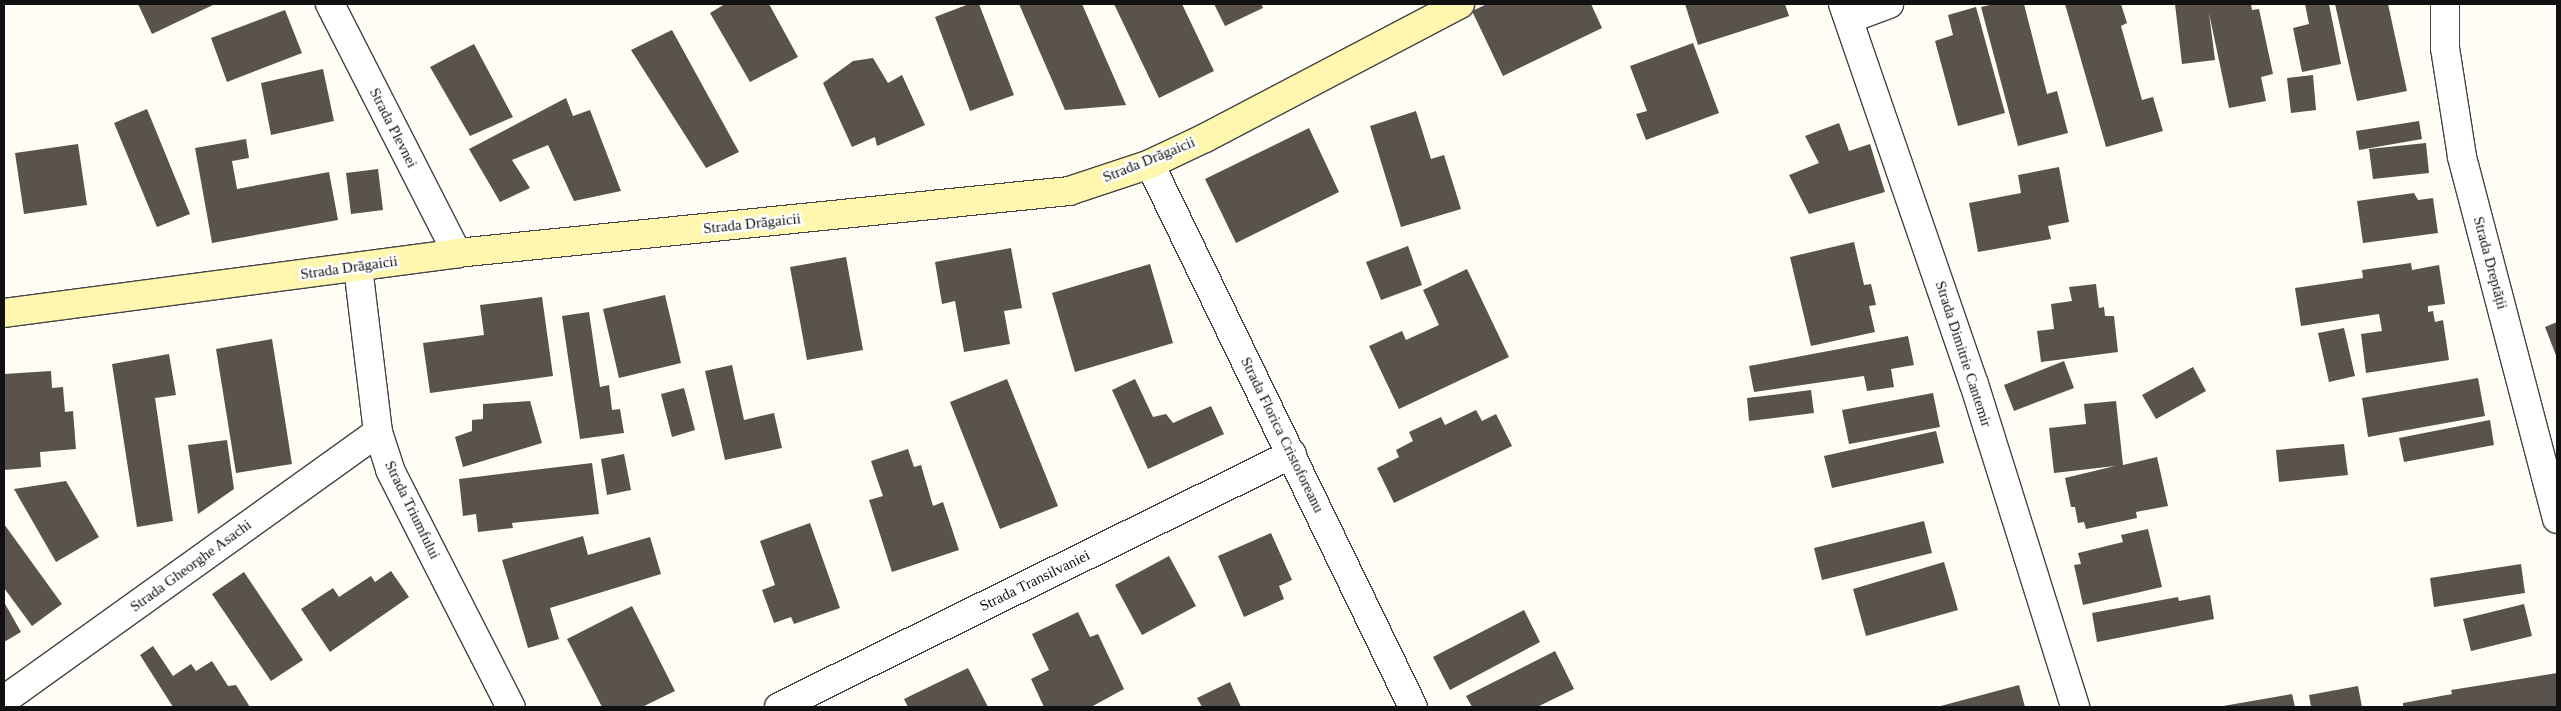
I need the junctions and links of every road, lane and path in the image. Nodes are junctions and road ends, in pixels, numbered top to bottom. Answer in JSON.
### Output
{"nodes":[{"id":1,"x":330,"y":4,"type":"edge"},
{"id":2,"x":1460,"y":4,"type":"edge"},
{"id":3,"x":1889,"y":4,"type":"edge"},
{"id":4,"x":2445,"y":4,"type":"edge"},
{"id":5,"x":1846,"y":12,"type":"edge"},
{"id":6,"x":1150,"y":164,"type":"junction"},
{"id":7,"x":457,"y":252,"type":"junction"},
{"id":8,"x":358,"y":267,"type":"junction"},
{"id":9,"x":4,"y":313,"type":"edge"},
{"id":10,"x":378,"y":432,"type":"junction"},
{"id":11,"x":1292,"y":454,"type":"junction"},
{"id":12,"x":2557,"y":518,"type":"edge"},
{"id":13,"x":4,"y":700,"type":"edge"},
{"id":14,"x":511,"y":707,"type":"edge"},
{"id":15,"x":779,"y":707,"type":"edge"},
{"id":16,"x":1412,"y":707,"type":"edge"},
{"id":17,"x":2075,"y":707,"type":"edge"}],
"edges":[{"from":1,"to":7,"type":"street","name":"Strada Plevnei"},
{"from":2,"to":6,"type":"street","name":"Strada Drăgaicii"},
{"from":3,"to":5,"type":"street"},
{"from":4,"to":12,"type":"street","name":"Strada Dreptății"},
{"from":5,"to":17,"type":"street","name":"Strada Dimitrie Cantemir"},
{"from":6,"to":7,"type":"street","name":"Strada Drăgaicii"},
{"from":6,"to":11,"type":"street","name":"Strada Florica Cristoforeanu"},
{"from":7,"to":8,"type":"street","name":"Strada Drăgaicii"},
{"from":8,"to":9,"type":"street","name":"Strada Drăgaicii"},
{"from":8,"to":10,"type":"street","name":"Strada Triumfului"},
{"from":10,"to":13,"type":"street","name":"Strada Gheorghe Asachi"},
{"from":10,"to":14,"type":"street","name":"Strada Triumfului"},
{"from":11,"to":15,"type":"street","name":"Strada Transilvaniei"},
{"from":11,"to":16,"type":"street","name":"Strada Florica Cristoforeanu"}]}
